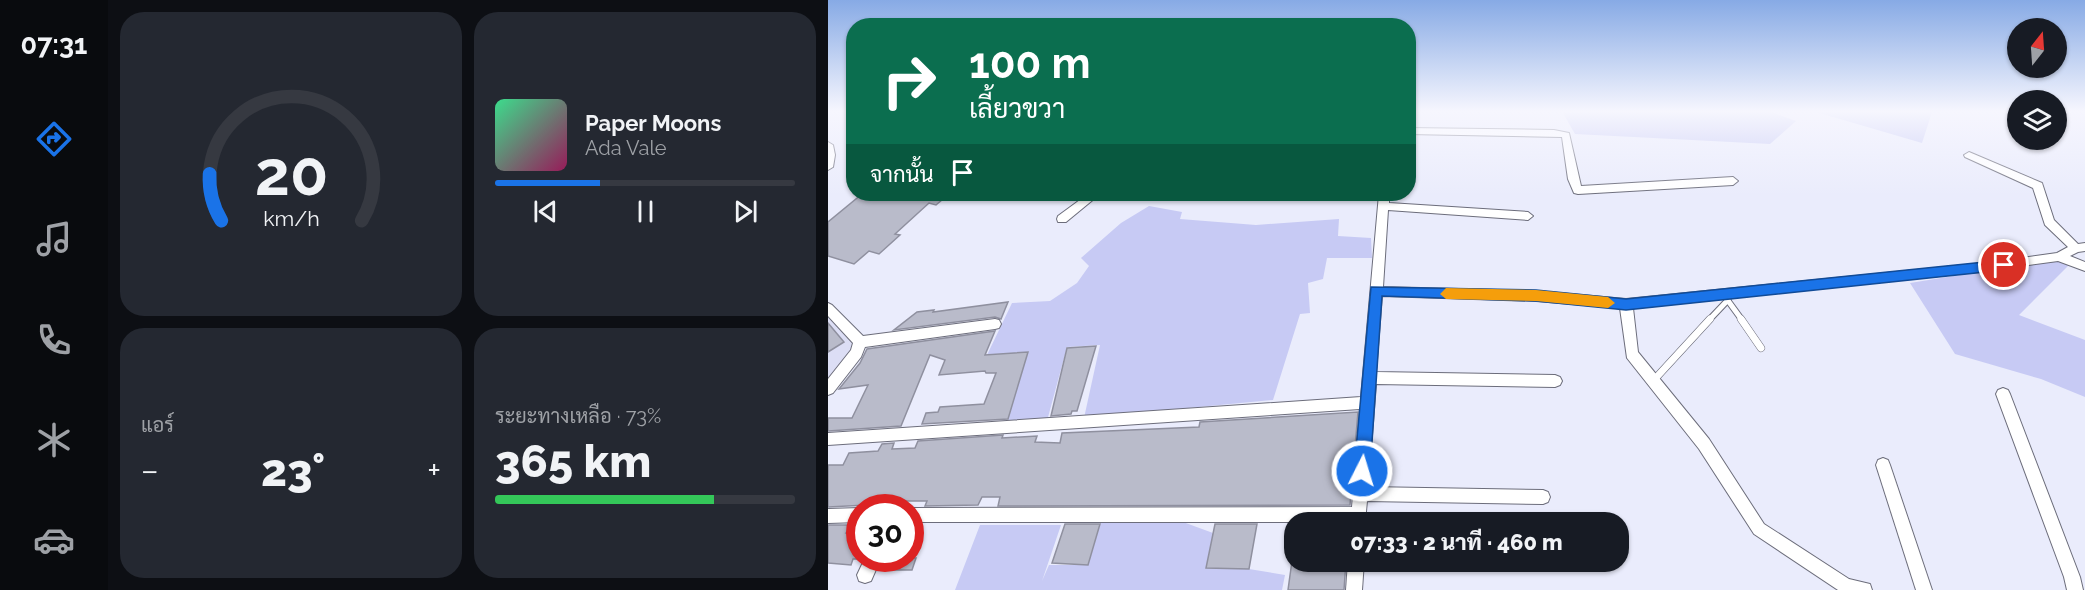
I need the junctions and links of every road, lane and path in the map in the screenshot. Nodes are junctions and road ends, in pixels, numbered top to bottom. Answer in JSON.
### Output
{"nodes":[{"id":1,"x":1568,"y":140,"type":"edge"},
{"id":2,"x":828,"y":145,"type":"edge"},
{"id":3,"x":1969,"y":155,"type":"dead end"},
{"id":4,"x":828,"y":167,"type":"edge"},
{"id":5,"x":1733,"y":181,"type":"dead end"},
{"id":6,"x":1086,"y":201,"type":"edge"},
{"id":7,"x":1383,"y":201,"type":"edge"},
{"id":8,"x":1392,"y":201,"type":"edge"},
{"id":9,"x":1528,"y":216,"type":"dead end"},
{"id":10,"x":1062,"y":219,"type":"dead end"},
{"id":11,"x":2081,"y":248,"type":"edge"},
{"id":12,"x":2059,"y":256,"type":"junction"},
{"id":13,"x":2085,"y":267,"type":"edge"},
{"id":14,"x":1376,"y":291,"type":"junction"},
{"id":15,"x":1726,"y":298,"type":"junction"},
{"id":16,"x":1626,"y":304,"type":"junction"},
{"id":17,"x":828,"y":308,"type":"edge"},
{"id":18,"x":995,"y":324,"type":"dead end"},
{"id":19,"x":860,"y":342,"type":"junction"},
{"id":20,"x":1761,"y":348,"type":"dead end"},
{"id":21,"x":1370,"y":378,"type":"junction"},
{"id":22,"x":1555,"y":381,"type":"dead end"},
{"id":23,"x":1652,"y":382,"type":"junction"},
{"id":24,"x":828,"y":389,"type":"edge"},
{"id":25,"x":2003,"y":394,"type":"dead end"},
{"id":26,"x":1368,"y":403,"type":"junction"},
{"id":27,"x":828,"y":439,"type":"edge"},
{"id":28,"x":1884,"y":465,"type":"dead end"},
{"id":29,"x":1360,"y":494,"type":"junction"},
{"id":30,"x":1543,"y":498,"type":"dead end"},
{"id":31,"x":1359,"y":512,"type":"edge"},
{"id":32,"x":846,"y":515,"type":"edge"},
{"id":33,"x":924,"y":515,"type":"edge"},
{"id":34,"x":828,"y":516,"type":"edge"},
{"id":35,"x":1284,"y":517,"type":"edge"},
{"id":36,"x":866,"y":572,"type":"edge"},
{"id":37,"x":1355,"y":572,"type":"edge"},
{"id":38,"x":865,"y":575,"type":"dead end"},
{"id":39,"x":1354,"y":590,"type":"edge"},
{"id":40,"x":1864,"y":590,"type":"edge"},
{"id":41,"x":1924,"y":590,"type":"edge"},
{"id":42,"x":2075,"y":590,"type":"edge"}],
"edges":[{"from":1,"to":5,"type":"street"},
{"from":2,"to":4,"type":"street"},
{"from":3,"to":11,"type":"street"},
{"from":6,"to":10,"type":"street"},
{"from":7,"to":14,"type":"street"},
{"from":8,"to":9,"type":"street"},
{"from":11,"to":12,"type":"street"},
{"from":12,"to":13,"type":"street"},
{"from":12,"to":15,"type":"street"},
{"from":14,"to":16,"type":"street"},
{"from":14,"to":21,"type":"street"},
{"from":15,"to":16,"type":"street"},
{"from":15,"to":20,"type":"lane"},
{"from":15,"to":23,"type":"lane"},
{"from":16,"to":23,"type":"street"},
{"from":17,"to":19,"type":"street"},
{"from":18,"to":19,"type":"street"},
{"from":19,"to":24,"type":"street"},
{"from":21,"to":22,"type":"street"},
{"from":21,"to":26,"type":"street"},
{"from":23,"to":40,"type":"street"},
{"from":25,"to":42,"type":"street"},
{"from":26,"to":27,"type":"street"},
{"from":26,"to":29,"type":"street"},
{"from":28,"to":41,"type":"street"},
{"from":29,"to":30,"type":"street"},
{"from":29,"to":31,"type":"street"},
{"from":32,"to":34,"type":"street"},
{"from":33,"to":35,"type":"street"},
{"from":36,"to":38,"type":"street"},
{"from":37,"to":39,"type":"street"}]}
